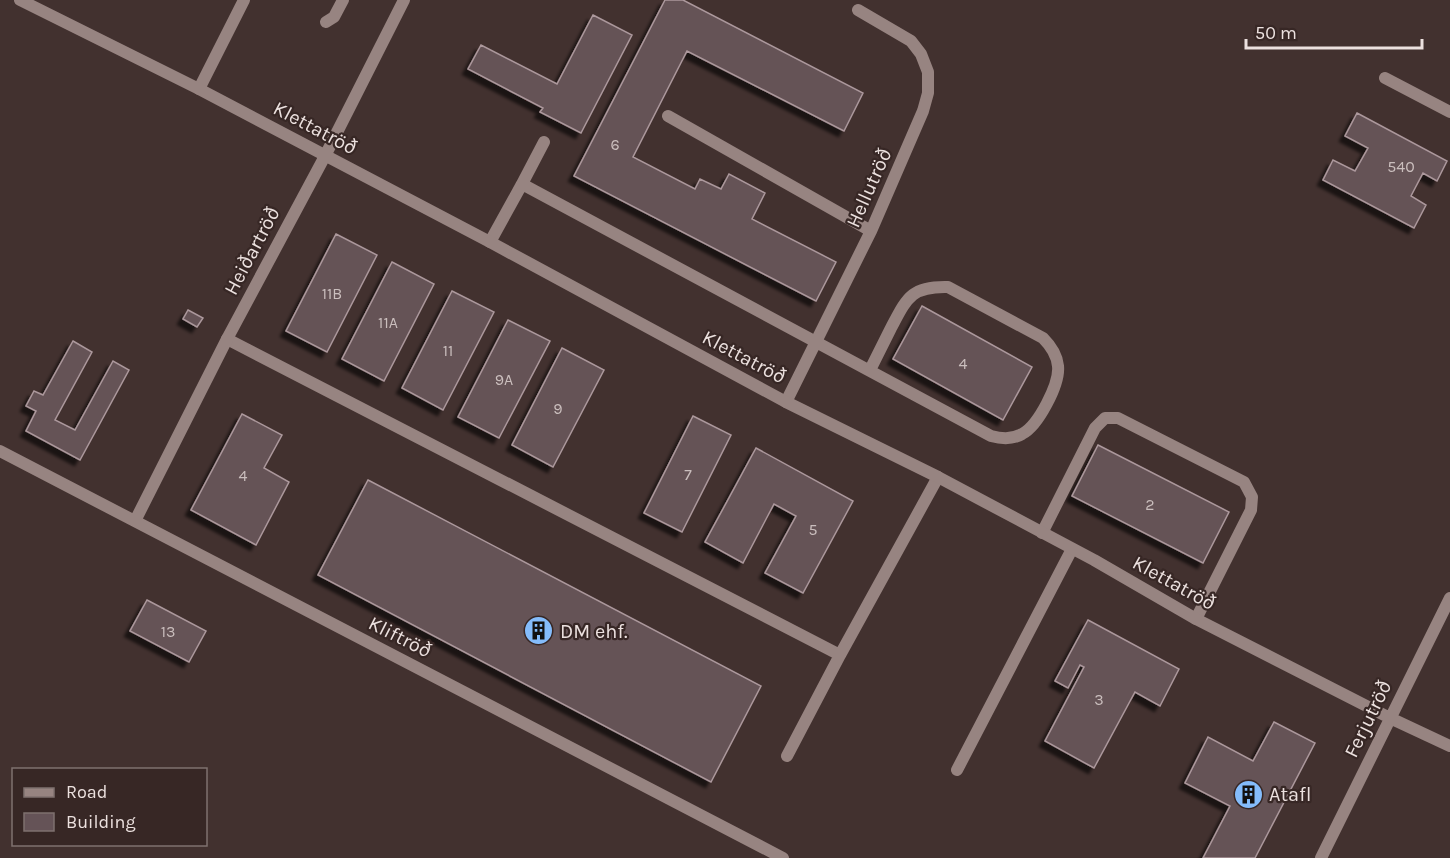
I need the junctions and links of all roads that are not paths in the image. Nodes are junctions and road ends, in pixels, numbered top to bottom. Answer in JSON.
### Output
{"nodes":[{"id":1,"x":21,"y":0,"type":"edge"},
{"id":2,"x":244,"y":0,"type":"edge"},
{"id":3,"x":343,"y":0,"type":"edge"},
{"id":4,"x":404,"y":0,"type":"edge"},
{"id":5,"x":858,"y":10,"type":"dead end"},
{"id":6,"x":326,"y":22,"type":"dead end"},
{"id":7,"x":1385,"y":78,"type":"dead end"},
{"id":8,"x":199,"y":89,"type":"junction"},
{"id":9,"x":1450,"y":112,"type":"edge"},
{"id":10,"x":668,"y":116,"type":"dead end"},
{"id":11,"x":544,"y":142,"type":"dead end"},
{"id":12,"x":325,"y":156,"type":"junction"},
{"id":13,"x":522,"y":184,"type":"junction"},
{"id":14,"x":871,"y":231,"type":"junction"},
{"id":15,"x":490,"y":243,"type":"junction"},
{"id":16,"x":227,"y":339,"type":"junction"},
{"id":17,"x":816,"y":342,"type":"junction"},
{"id":18,"x":870,"y":370,"type":"junction"},
{"id":19,"x":786,"y":402,"type":"junction"},
{"id":20,"x":0,"y":451,"type":"edge"},
{"id":21,"x":938,"y":477,"type":"junction"},
{"id":22,"x":135,"y":521,"type":"junction"},
{"id":23,"x":1042,"y":532,"type":"junction"},
{"id":24,"x":1072,"y":549,"type":"junction"},
{"id":25,"x":1450,"y":598,"type":"edge"},
{"id":26,"x":1196,"y":619,"type":"junction"},
{"id":27,"x":840,"y":655,"type":"junction"},
{"id":28,"x":1390,"y":718,"type":"junction"},
{"id":29,"x":1450,"y":746,"type":"edge"},
{"id":30,"x":787,"y":756,"type":"dead end"},
{"id":31,"x":957,"y":770,"type":"dead end"},
{"id":32,"x":783,"y":858,"type":"edge"},
{"id":33,"x":1321,"y":858,"type":"edge"}],
"edges":[{"from":1,"to":8,"type":"street","name":"Klettatröð"},
{"from":2,"to":8,"type":"street"},
{"from":3,"to":6,"type":"street"},
{"from":4,"to":12,"type":"street","name":"Heiðartröð"},
{"from":5,"to":14,"type":"street","name":"Hellutröð"},
{"from":7,"to":9,"type":"street"},
{"from":8,"to":12,"type":"street","name":"Klettatröð"},
{"from":10,"to":14,"type":"street"},
{"from":11,"to":13,"type":"street"},
{"from":12,"to":15,"type":"street","name":"Klettatröð"},
{"from":12,"to":16,"type":"street","name":"Heiðartröð"},
{"from":13,"to":15,"type":"street"},
{"from":13,"to":17,"type":"street"},
{"from":14,"to":17,"type":"street","name":"Hellutröð"},
{"from":15,"to":19,"type":"street","name":"Klettatröð"},
{"from":16,"to":22,"type":"street","name":"Heiðartröð"},
{"from":16,"to":27,"type":"street"},
{"from":17,"to":18,"type":"street"},
{"from":17,"to":19,"type":"street","name":"Hellutröð"},
{"from":18,"to":18,"type":"street"},
{"from":19,"to":21,"type":"street","name":"Klettatröð"},
{"from":20,"to":22,"type":"street","name":"Kliftröð"},
{"from":21,"to":23,"type":"street","name":"Klettatröð"},
{"from":21,"to":27,"type":"street"},
{"from":22,"to":32,"type":"street","name":"Kliftröð"},
{"from":23,"to":24,"type":"street","name":"Klettatröð"},
{"from":23,"to":26,"type":"street"},
{"from":24,"to":26,"type":"street","name":"Klettatröð"},
{"from":24,"to":31,"type":"street"},
{"from":25,"to":28,"type":"street","name":"Ferjutröð"},
{"from":26,"to":28,"type":"street","name":"Klettatröð"},
{"from":27,"to":30,"type":"street"},
{"from":28,"to":29,"type":"street","name":"Klettatröð"},
{"from":28,"to":33,"type":"street","name":"Ferjutröð"}]}
